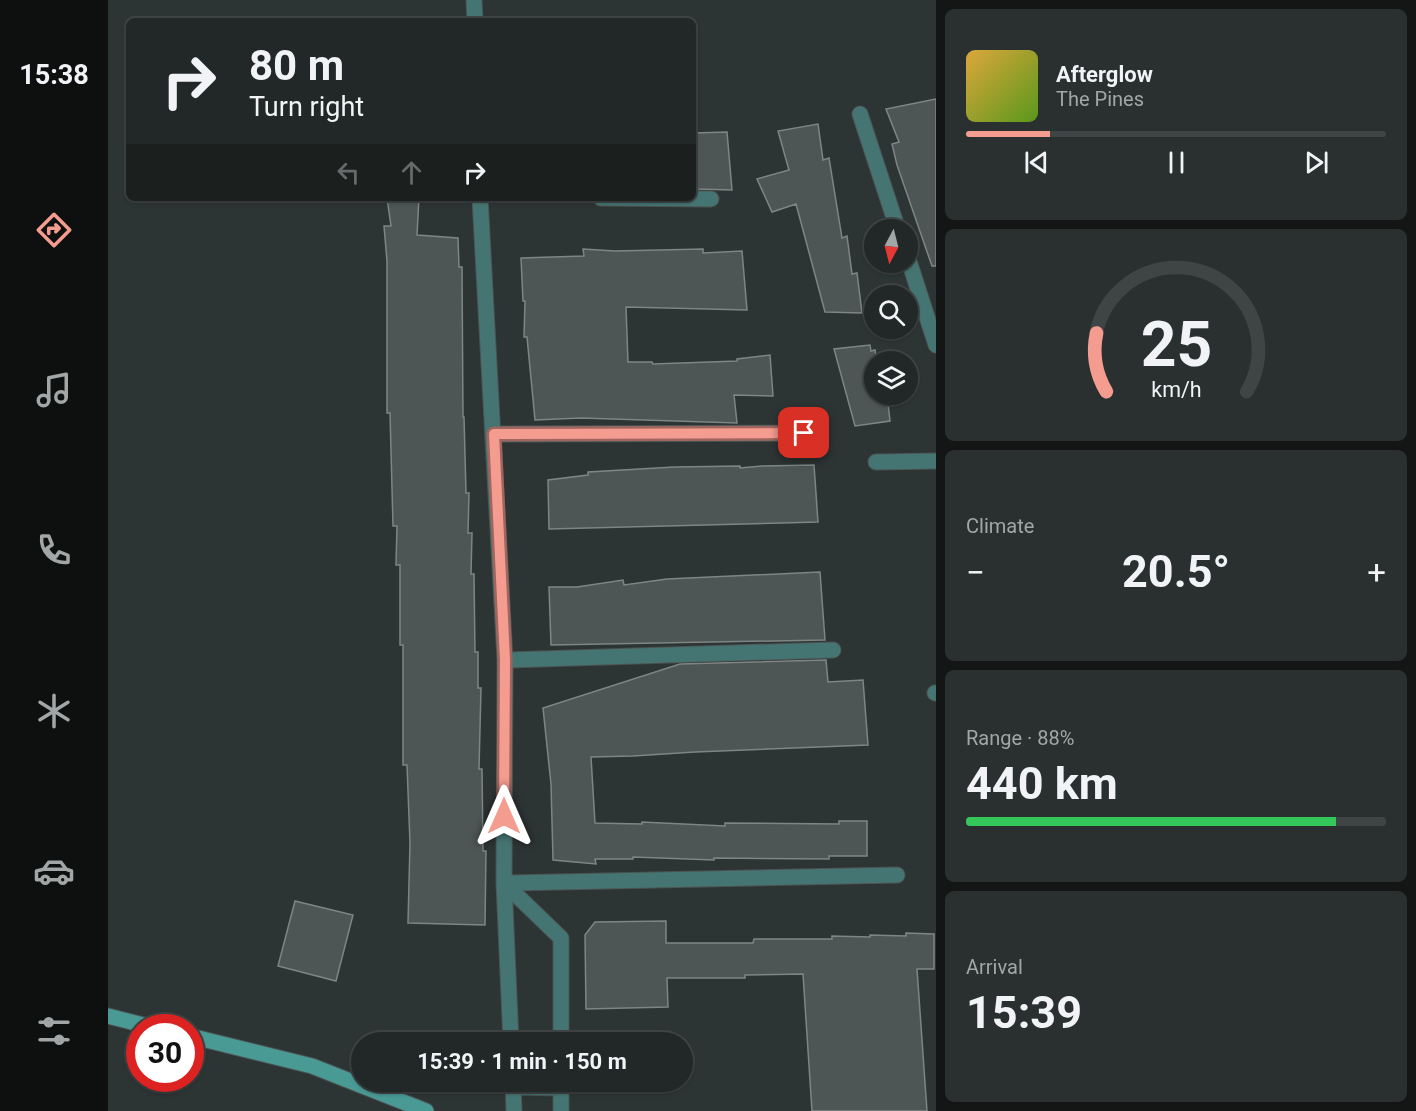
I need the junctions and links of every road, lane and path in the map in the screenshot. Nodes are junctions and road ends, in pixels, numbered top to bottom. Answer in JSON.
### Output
{"nodes":[{"id":1,"x":474,"y":0,"type":"edge"},
{"id":2,"x":475,"y":18,"type":"edge"},
{"id":3,"x":860,"y":114,"type":"dead end"},
{"id":4,"x":696,"y":199,"type":"edge"},
{"id":5,"x":711,"y":199,"type":"dead end"},
{"id":6,"x":480,"y":201,"type":"edge"},
{"id":7,"x":894,"y":219,"type":"edge"},
{"id":8,"x":913,"y":273,"type":"edge"},
{"id":9,"x":936,"y":345,"type":"edge"},
{"id":10,"x":804,"y":433,"type":"dead end"},
{"id":11,"x":494,"y":434,"type":"junction"},
{"id":12,"x":936,"y":461,"type":"edge"},
{"id":13,"x":876,"y":462,"type":"dead end"},
{"id":14,"x":833,"y":650,"type":"dead end"},
{"id":15,"x":505,"y":660,"type":"junction"},
{"id":16,"x":897,"y":875,"type":"dead end"},
{"id":17,"x":504,"y":883,"type":"junction"},
{"id":18,"x":108,"y":1016,"type":"edge"},
{"id":19,"x":126,"y":1021,"type":"edge"},
{"id":20,"x":511,"y":1032,"type":"edge"},
{"id":21,"x":561,"y":1032,"type":"edge"},
{"id":22,"x":204,"y":1039,"type":"edge"},
{"id":23,"x":513,"y":1092,"type":"edge"},
{"id":24,"x":561,"y":1092,"type":"edge"},
{"id":25,"x":426,"y":1111,"type":"edge"},
{"id":26,"x":514,"y":1111,"type":"edge"},
{"id":27,"x":561,"y":1111,"type":"edge"}],
"edges":[{"from":1,"to":2,"type":"street"},
{"from":3,"to":7,"type":"street"},
{"from":4,"to":5,"type":"street"},
{"from":6,"to":11,"type":"street"},
{"from":8,"to":9,"type":"street"},
{"from":10,"to":11,"type":"street"},
{"from":11,"to":15,"type":"street"},
{"from":12,"to":13,"type":"street"},
{"from":14,"to":15,"type":"street"},
{"from":15,"to":17,"type":"street"},
{"from":16,"to":17,"type":"street"},
{"from":17,"to":20,"type":"street"},
{"from":17,"to":21,"type":"street"},
{"from":18,"to":19,"type":"main road"},
{"from":22,"to":25,"type":"main road"},
{"from":23,"to":26,"type":"street"},
{"from":24,"to":27,"type":"street"}]}
